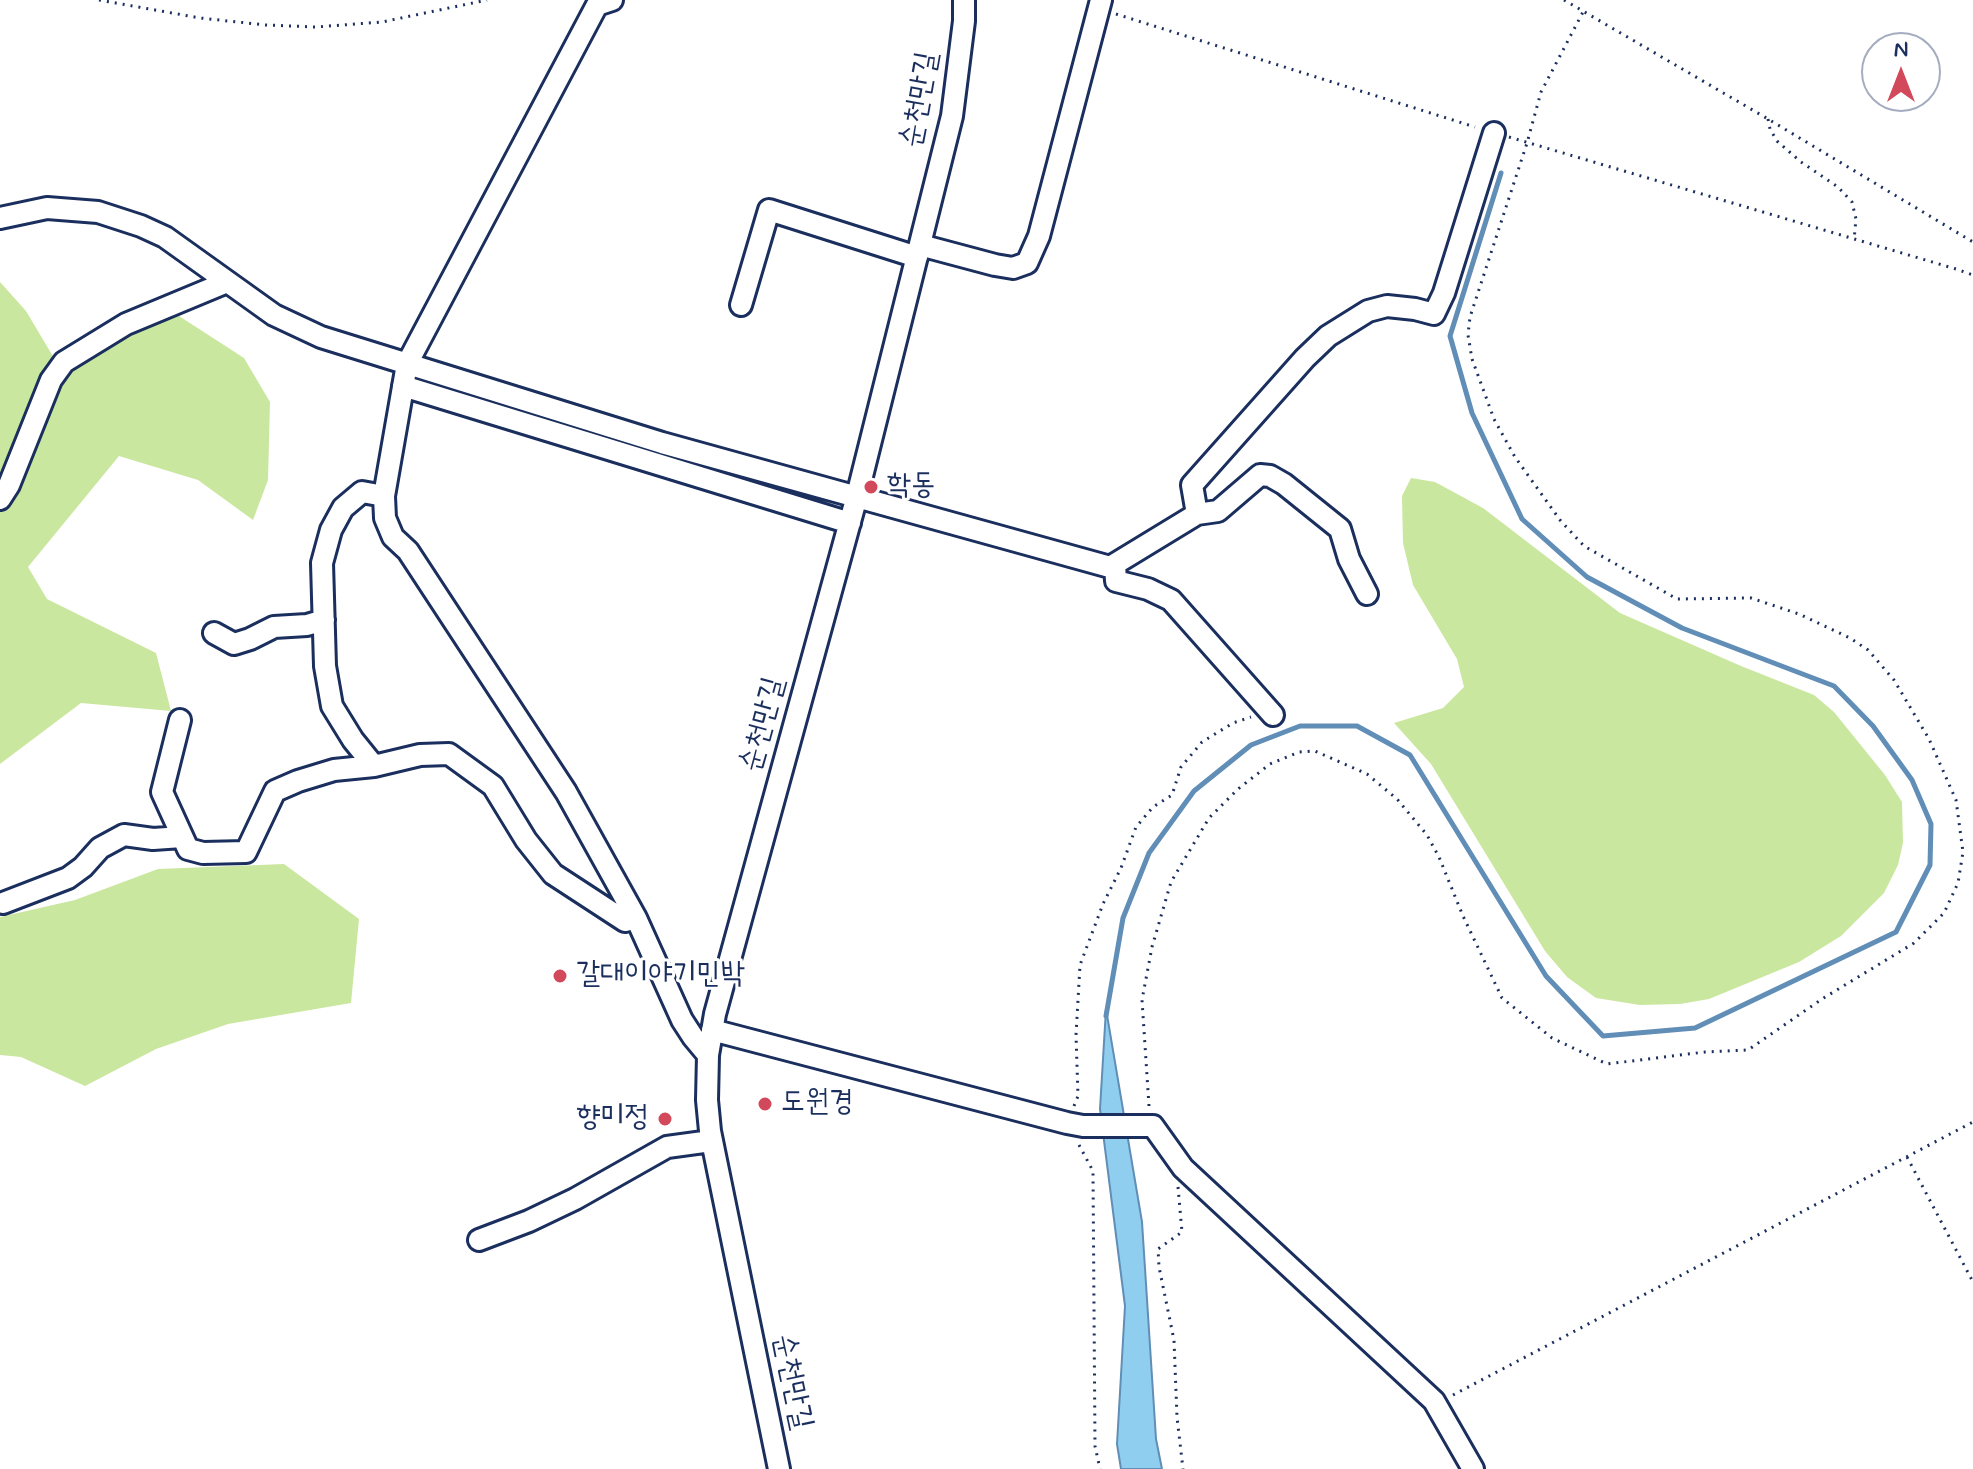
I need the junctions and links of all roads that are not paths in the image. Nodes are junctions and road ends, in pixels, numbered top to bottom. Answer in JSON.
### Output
{"nodes":[{"id":1,"x":612,"y":0,"type":"edge"},
{"id":2,"x":1099,"y":4,"type":"edge"},
{"id":3,"x":965,"y":7,"type":"edge"},
{"id":4,"x":1494,"y":133,"type":"road end"},
{"id":5,"x":0,"y":218,"type":"edge"},
{"id":6,"x":918,"y":251,"type":"junction"},
{"id":7,"x":227,"y":282,"type":"junction"},
{"id":8,"x":741,"y":305,"type":"dead end"},
{"id":9,"x":407,"y":364,"type":"junction"},
{"id":10,"x":403,"y":386,"type":"junction"},
{"id":11,"x":384,"y":496,"type":"junction"},
{"id":12,"x":857,"y":496,"type":"junction"},
{"id":13,"x":0,"y":499,"type":"edge"},
{"id":14,"x":1197,"y":514,"type":"junction"},
{"id":15,"x":850,"y":523,"type":"junction"},
{"id":16,"x":1115,"y":564,"type":"junction"},
{"id":17,"x":1367,"y":594,"type":"dead end"},
{"id":18,"x":324,"y":620,"type":"junction"},
{"id":19,"x":214,"y":633,"type":"dead end"},
{"id":20,"x":1273,"y":715,"type":"dead end"},
{"id":21,"x":180,"y":720,"type":"dead end"},
{"id":22,"x":374,"y":766,"type":"junction"},
{"id":23,"x":182,"y":837,"type":"junction"},
{"id":24,"x":3,"y":903,"type":"dead end"},
{"id":25,"x":636,"y":918,"type":"junction"},
{"id":26,"x":712,"y":1030,"type":"junction"},
{"id":27,"x":708,"y":1055,"type":"junction"},
{"id":28,"x":711,"y":1141,"type":"junction"},
{"id":29,"x":479,"y":1240,"type":"dead end"},
{"id":30,"x":779,"y":1469,"type":"edge"},
{"id":31,"x":1473,"y":1469,"type":"edge"}],
"edges":[{"from":1,"to":9,"type":"street"},
{"from":2,"to":6,"type":"street"},
{"from":3,"to":6,"type":"street","name":"순천만길"},
{"from":4,"to":14,"type":"street"},
{"from":5,"to":7,"type":"street"},
{"from":6,"to":8,"type":"street"},
{"from":6,"to":12,"type":"street","name":"순천만길"},
{"from":7,"to":9,"type":"street"},
{"from":7,"to":13,"type":"street"},
{"from":9,"to":10,"type":"street"},
{"from":9,"to":12,"type":"street"},
{"from":10,"to":11,"type":"street"},
{"from":10,"to":15,"type":"street"},
{"from":11,"to":18,"type":"street"},
{"from":11,"to":25,"type":"street"},
{"from":12,"to":15,"type":"street","name":"순천만길"},
{"from":12,"to":16,"type":"street"},
{"from":14,"to":16,"type":"street"},
{"from":14,"to":17,"type":"street"},
{"from":15,"to":26,"type":"street","name":"순천만길"},
{"from":16,"to":20,"type":"street"},
{"from":18,"to":19,"type":"street"},
{"from":18,"to":22,"type":"street"},
{"from":21,"to":23,"type":"street"},
{"from":22,"to":23,"type":"street"},
{"from":22,"to":25,"type":"street"},
{"from":23,"to":24,"type":"street"},
{"from":25,"to":27,"type":"street"},
{"from":26,"to":27,"type":"street","name":"순천만길"},
{"from":26,"to":31,"type":"street"},
{"from":27,"to":28,"type":"street","name":"순천만길"},
{"from":28,"to":29,"type":"street"},
{"from":28,"to":30,"type":"street","name":"순천만길"}]}
